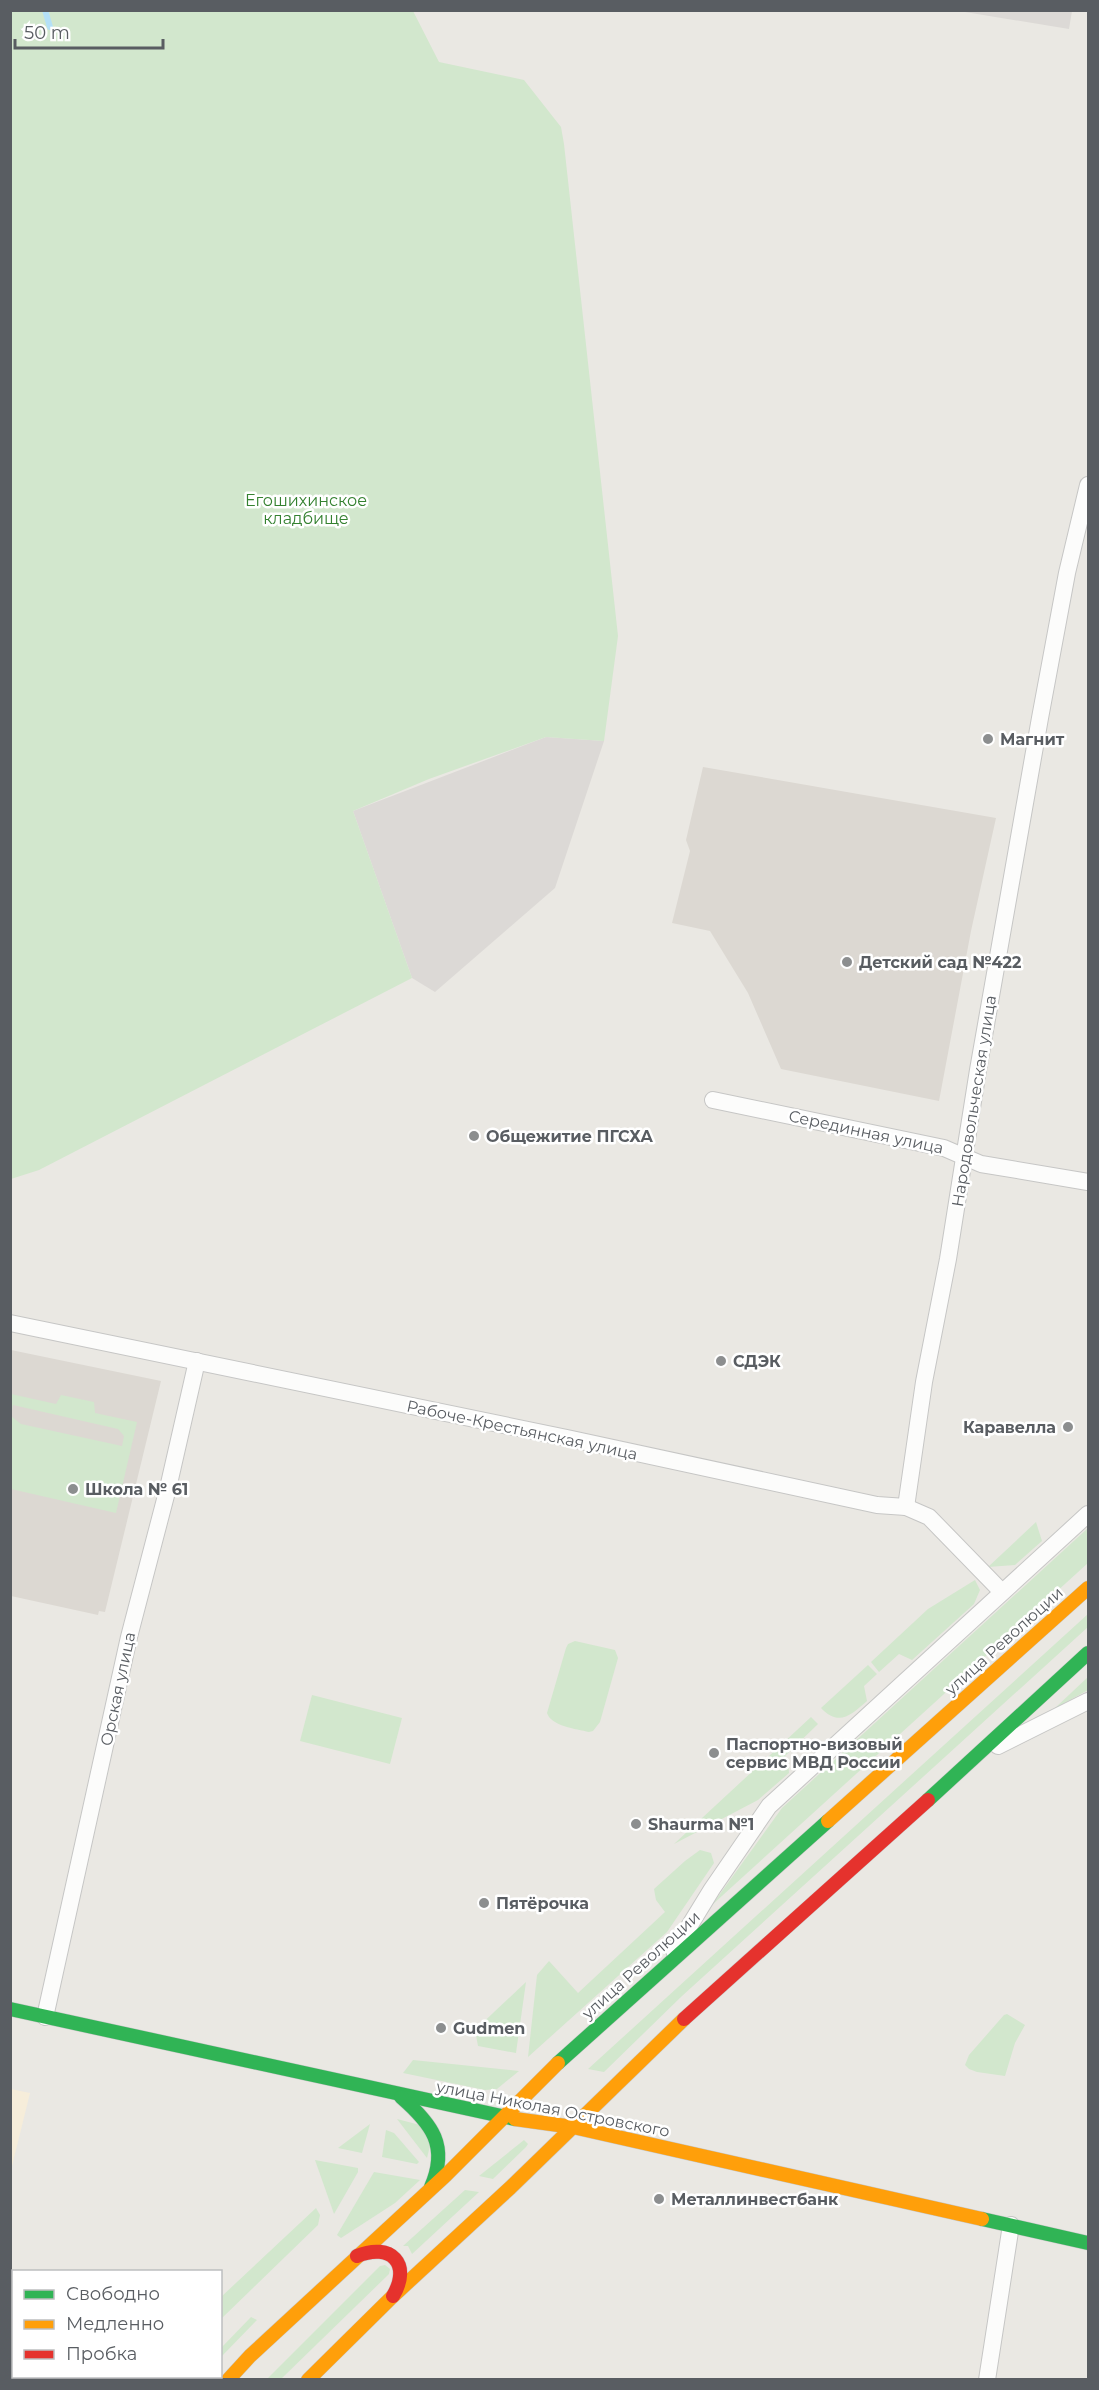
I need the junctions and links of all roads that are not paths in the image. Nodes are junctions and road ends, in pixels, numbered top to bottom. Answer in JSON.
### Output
{"nodes":[{"id":1,"x":1089,"y":485,"type":"edge"},
{"id":2,"x":713,"y":1100,"type":"dead end"},
{"id":3,"x":964,"y":1156,"type":"junction"},
{"id":4,"x":1089,"y":1182,"type":"edge"},
{"id":5,"x":10,"y":1323,"type":"edge"},
{"id":6,"x":197,"y":1361,"type":"junction"},
{"id":7,"x":906,"y":1507,"type":"junction"},
{"id":8,"x":1089,"y":1514,"type":"edge"},
{"id":9,"x":1089,"y":1588,"type":"edge"},
{"id":10,"x":1002,"y":1592,"type":"junction"},
{"id":11,"x":1089,"y":1653,"type":"edge"},
{"id":12,"x":1089,"y":1701,"type":"edge"},
{"id":13,"x":978,"y":1756,"type":"junction"},
{"id":14,"x":664,"y":1967,"type":"junction"},
{"id":15,"x":10,"y":2009,"type":"edge"},
{"id":16,"x":45,"y":2018,"type":"junction"},
{"id":17,"x":399,"y":2096,"type":"junction"},
{"id":18,"x":502,"y":2118,"type":"junction"},
{"id":19,"x":573,"y":2127,"type":"junction"},
{"id":20,"x":430,"y":2189,"type":"junction"},
{"id":21,"x":1011,"y":2225,"type":"junction"},
{"id":22,"x":1089,"y":2243,"type":"edge"},
{"id":23,"x":357,"y":2256,"type":"junction"},
{"id":24,"x":393,"y":2296,"type":"junction"},
{"id":25,"x":313,"y":2376,"type":"edge"},
{"id":26,"x":228,"y":2379,"type":"edge"},
{"id":27,"x":987,"y":2379,"type":"edge"}],
"edges":[{"from":1,"to":3,"type":"street","name":"Народовольческая улица"},
{"from":2,"to":3,"type":"street","name":"Серединная улица"},
{"from":3,"to":4,"type":"street","name":"Серединная улица"},
{"from":3,"to":7,"type":"street","name":"Народовольческая улица"},
{"from":5,"to":6,"type":"street","name":"Рабоче-Крестьянская улица"},
{"from":6,"to":7,"type":"street","name":"Рабоче-Крестьянская улица"},
{"from":6,"to":16,"type":"street","name":"Орская улица"},
{"from":7,"to":10,"type":"street","name":"Рабоче-Крестьянская улица"},
{"from":8,"to":10,"type":"street"},
{"from":9,"to":14,"type":"main road","name":"улица Революции"},
{"from":10,"to":14,"type":"street"},
{"from":11,"to":13,"type":"main road"},
{"from":12,"to":13,"type":"street"},
{"from":13,"to":19,"type":"main road"},
{"from":14,"to":18,"type":"main road","name":"улица Революции"},
{"from":15,"to":16,"type":"main road","name":"улица Николая Островского"},
{"from":16,"to":17,"type":"main road","name":"улица Николая Островского"},
{"from":17,"to":18,"type":"main road","name":"улица Николая Островского"},
{"from":17,"to":20,"type":"main road"},
{"from":18,"to":19,"type":"main road","name":"улица Николая Островского"},
{"from":18,"to":20,"type":"main road","name":"улица Революции"},
{"from":19,"to":21,"type":"main road","name":"улица Николая Островского"},
{"from":19,"to":24,"type":"main road"},
{"from":20,"to":23,"type":"main road","name":"улица Революции"},
{"from":21,"to":22,"type":"main road","name":"улица Николая Островского"},
{"from":21,"to":27,"type":"street"},
{"from":23,"to":24,"type":"main road"},
{"from":23,"to":26,"type":"main road","name":"улица Революции"},
{"from":24,"to":25,"type":"main road"}]}
